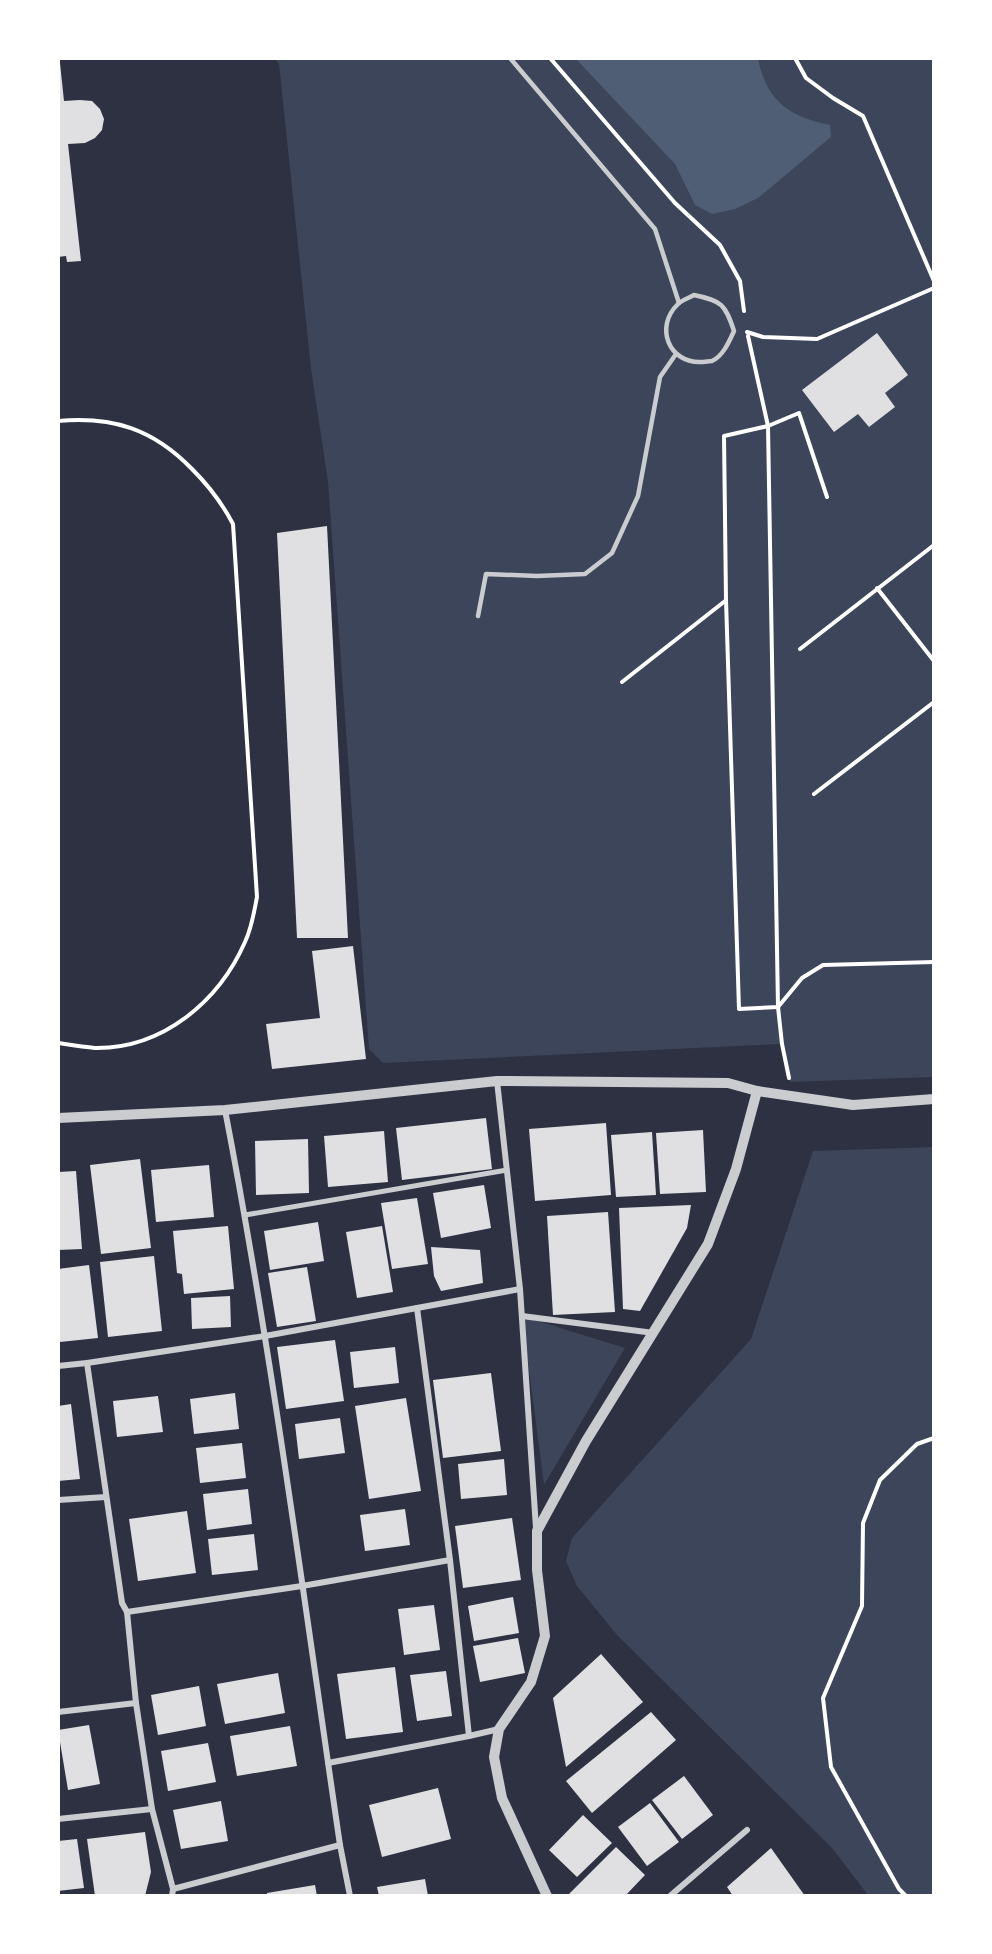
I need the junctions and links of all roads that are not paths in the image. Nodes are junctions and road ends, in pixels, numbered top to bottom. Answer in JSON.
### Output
{"nodes":[{"id":1,"x":510,"y":58,"type":"edge"},
{"id":2,"x":679,"y":303,"type":"junction"},
{"id":3,"x":676,"y":354,"type":"junction"},
{"id":4,"x":478,"y":616,"type":"dead end"},
{"id":5,"x":498,"y":1081,"type":"junction"},
{"id":6,"x":757,"y":1091,"type":"junction"},
{"id":7,"x":933,"y":1100,"type":"edge"},
{"id":8,"x":225,"y":1110,"type":"junction"},
{"id":9,"x":58,"y":1118,"type":"edge"},
{"id":10,"x":507,"y":1170,"type":"junction"},
{"id":11,"x":245,"y":1215,"type":"junction"},
{"id":12,"x":520,"y":1289,"type":"junction"},
{"id":13,"x":417,"y":1308,"type":"junction"},
{"id":14,"x":522,"y":1316,"type":"junction"},
{"id":15,"x":654,"y":1333,"type":"junction"},
{"id":16,"x":265,"y":1336,"type":"junction"},
{"id":17,"x":87,"y":1364,"type":"junction"},
{"id":18,"x":58,"y":1366,"type":"edge"},
{"id":19,"x":106,"y":1497,"type":"junction"},
{"id":20,"x":58,"y":1500,"type":"edge"},
{"id":21,"x":537,"y":1531,"type":"junction"},
{"id":22,"x":450,"y":1560,"type":"junction"},
{"id":23,"x":302,"y":1586,"type":"junction"},
{"id":24,"x":127,"y":1612,"type":"junction"},
{"id":25,"x":136,"y":1702,"type":"junction"},
{"id":26,"x":58,"y":1712,"type":"edge"},
{"id":27,"x":499,"y":1729,"type":"junction"},
{"id":28,"x":469,"y":1736,"type":"junction"},
{"id":29,"x":328,"y":1763,"type":"junction"},
{"id":30,"x":152,"y":1809,"type":"junction"},
{"id":31,"x":58,"y":1820,"type":"edge"},
{"id":32,"x":747,"y":1830,"type":"dead end"},
{"id":33,"x":340,"y":1845,"type":"junction"},
{"id":34,"x":172,"y":1892,"type":"edge"},
{"id":35,"x":350,"y":1896,"type":"edge"},
{"id":36,"x":547,"y":1896,"type":"edge"},
{"id":37,"x":670,"y":1896,"type":"edge"}],
"edges":[{"from":1,"to":2,"type":"lane"},
{"from":2,"to":3,"type":"lane"},
{"from":2,"to":3,"type":"lane"},
{"from":3,"to":4,"type":"lane"},
{"from":5,"to":6,"type":"street"},
{"from":5,"to":8,"type":"street"},
{"from":5,"to":10,"type":"street"},
{"from":6,"to":7,"type":"street"},
{"from":6,"to":15,"type":"street"},
{"from":8,"to":9,"type":"street"},
{"from":8,"to":11,"type":"street"},
{"from":10,"to":11,"type":"street"},
{"from":10,"to":12,"type":"street"},
{"from":11,"to":16,"type":"street"},
{"from":12,"to":13,"type":"street"},
{"from":12,"to":14,"type":"street"},
{"from":13,"to":16,"type":"street"},
{"from":13,"to":22,"type":"street"},
{"from":14,"to":15,"type":"street"},
{"from":14,"to":21,"type":"street"},
{"from":15,"to":21,"type":"street"},
{"from":16,"to":17,"type":"street"},
{"from":16,"to":23,"type":"street"},
{"from":17,"to":18,"type":"street"},
{"from":17,"to":19,"type":"street"},
{"from":19,"to":20,"type":"street"},
{"from":19,"to":24,"type":"street"},
{"from":21,"to":27,"type":"street"},
{"from":22,"to":23,"type":"street"},
{"from":22,"to":28,"type":"street"},
{"from":23,"to":24,"type":"street"},
{"from":23,"to":29,"type":"street"},
{"from":24,"to":25,"type":"street"},
{"from":25,"to":26,"type":"street"},
{"from":25,"to":30,"type":"street"},
{"from":27,"to":28,"type":"street"},
{"from":27,"to":36,"type":"street"},
{"from":28,"to":29,"type":"street"},
{"from":29,"to":33,"type":"street"},
{"from":30,"to":31,"type":"street"},
{"from":30,"to":34,"type":"street"},
{"from":32,"to":37,"type":"street"},
{"from":33,"to":34,"type":"street"},
{"from":33,"to":35,"type":"street"}]}
